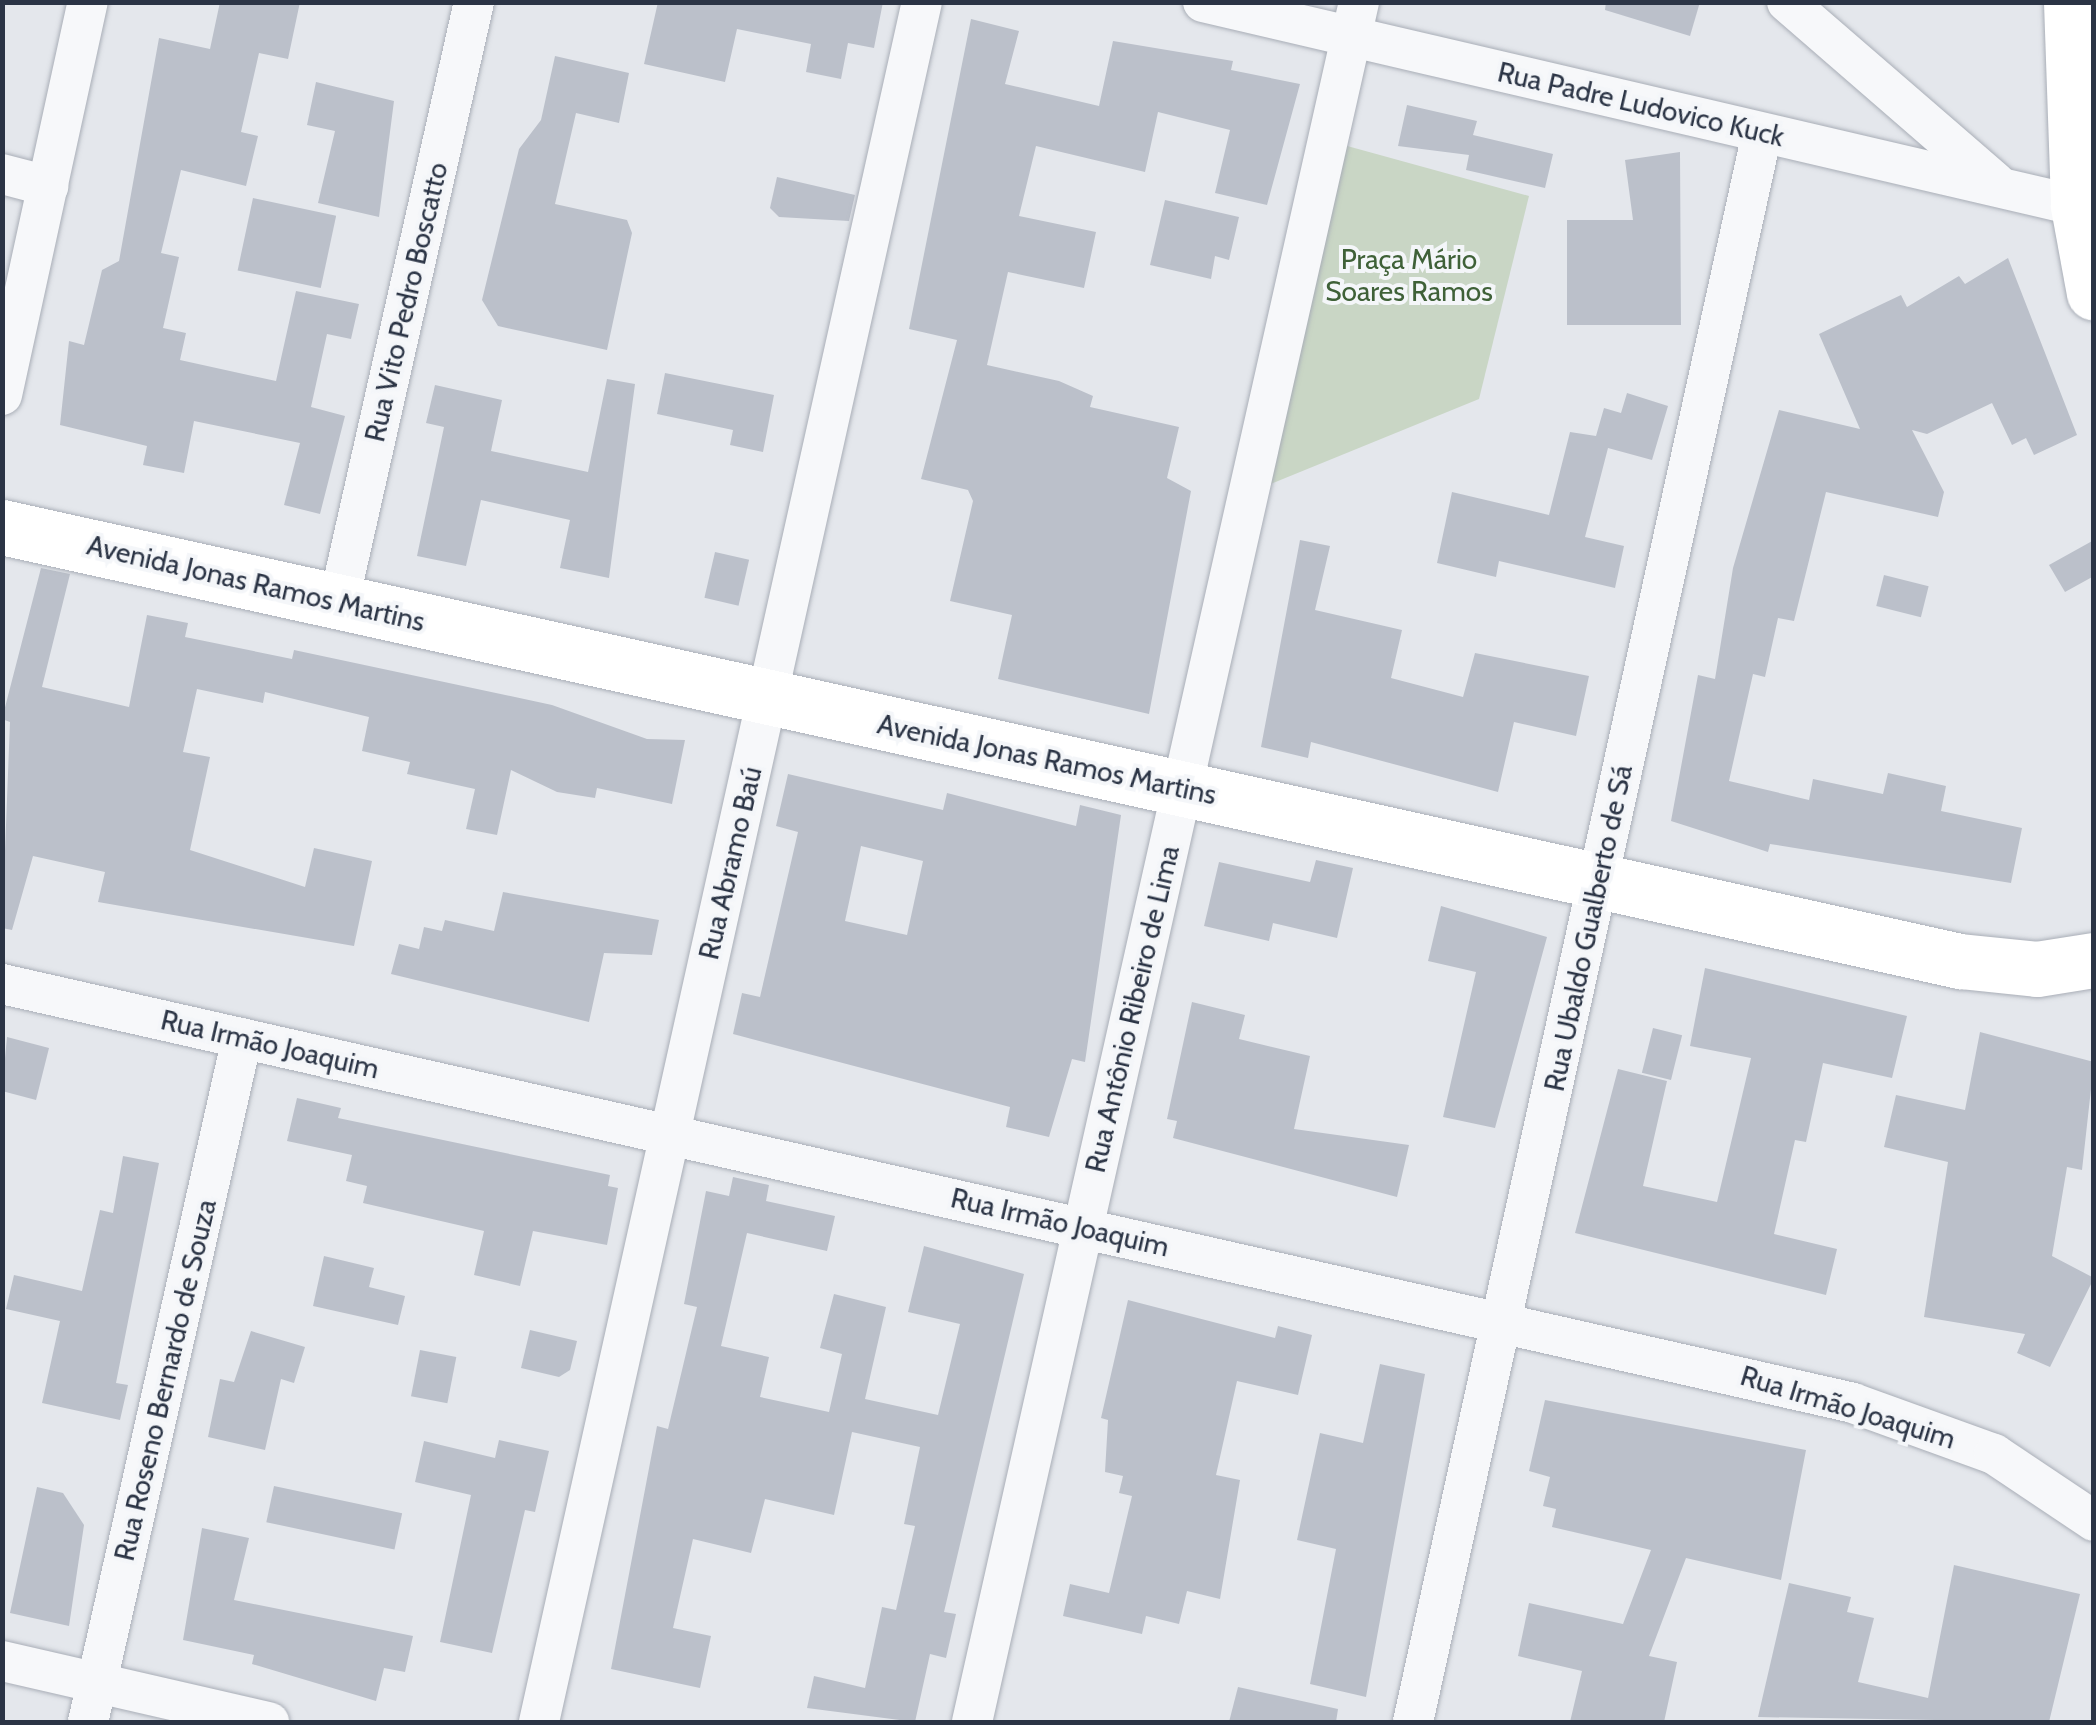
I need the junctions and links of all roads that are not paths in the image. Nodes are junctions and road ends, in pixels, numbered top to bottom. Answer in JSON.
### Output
{"nodes":[{"id":1,"x":88,"y":2,"type":"edge"},
{"id":2,"x":474,"y":2,"type":"edge"},
{"id":3,"x":922,"y":2,"type":"edge"},
{"id":4,"x":1203,"y":2,"type":"edge"},
{"id":5,"x":1787,"y":2,"type":"edge"},
{"id":6,"x":2071,"y":2,"type":"edge"},
{"id":7,"x":1355,"y":20,"type":"edge"},
{"id":8,"x":1762,"y":133,"type":"junction"},
{"id":9,"x":2,"y":174,"type":"edge"},
{"id":10,"x":48,"y":186,"type":"junction"},
{"id":11,"x":2003,"y":188,"type":"junction"},
{"id":12,"x":2078,"y":206,"type":"junction"},
{"id":13,"x":2094,"y":294,"type":"edge"},
{"id":14,"x":2,"y":395,"type":"edge"},
{"id":15,"x":2,"y":527,"type":"edge"},
{"id":16,"x":339,"y":601,"type":"junction"},
{"id":17,"x":767,"y":696,"type":"junction"},
{"id":18,"x":1182,"y":788,"type":"junction"},
{"id":19,"x":1598,"y":880,"type":"junction"},
{"id":20,"x":2094,"y":960,"type":"edge"},
{"id":21,"x":2,"y":984,"type":"edge"},
{"id":22,"x":242,"y":1038,"type":"junction"},
{"id":23,"x":670,"y":1134,"type":"junction"},
{"id":24,"x":1083,"y":1227,"type":"junction"},
{"id":25,"x":1501,"y":1320,"type":"junction"},
{"id":26,"x":2094,"y":1521,"type":"edge"},
{"id":27,"x":2,"y":1661,"type":"edge"},
{"id":28,"x":97,"y":1683,"type":"junction"},
{"id":29,"x":88,"y":1722,"type":"edge"},
{"id":30,"x":270,"y":1722,"type":"edge"},
{"id":31,"x":539,"y":1722,"type":"edge"},
{"id":32,"x":972,"y":1722,"type":"edge"},
{"id":33,"x":1412,"y":1722,"type":"edge"}],
"edges":[{"from":1,"to":10,"type":"street"},
{"from":2,"to":16,"type":"street","name":"Rua Vito Pedro Boscatto"},
{"from":3,"to":17,"type":"street","name":"Rua Abramo Baú"},
{"from":4,"to":7,"type":"street","name":"Rua Padre Ludovico Kuck"},
{"from":5,"to":11,"type":"street"},
{"from":6,"to":12,"type":"main road"},
{"from":7,"to":8,"type":"street","name":"Rua Padre Ludovico Kuck"},
{"from":7,"to":18,"type":"street","name":"Rua Antônio Ribeiro de Lima"},
{"from":8,"to":11,"type":"street","name":"Rua Padre Ludovico Kuck"},
{"from":8,"to":19,"type":"street","name":"Rua Ubaldo Gualberto de Sá"},
{"from":9,"to":10,"type":"street"},
{"from":10,"to":14,"type":"street"},
{"from":11,"to":12,"type":"street","name":"Rua Padre Ludovico Kuck"},
{"from":12,"to":13,"type":"main road"},
{"from":15,"to":16,"type":"main road","name":"Avenida Jonas Ramos Martins"},
{"from":16,"to":17,"type":"main road","name":"Avenida Jonas Ramos Martins"},
{"from":17,"to":18,"type":"main road","name":"Avenida Jonas Ramos Martins"},
{"from":17,"to":23,"type":"street","name":"Rua Abramo Baú"},
{"from":18,"to":19,"type":"main road","name":"Avenida Jonas Ramos Martins"},
{"from":18,"to":24,"type":"street","name":"Rua Antônio Ribeiro de Lima"},
{"from":19,"to":20,"type":"main road","name":"Avenida Jonas Ramos Martins"},
{"from":19,"to":25,"type":"street","name":"Rua Ubaldo Gualberto de Sá"},
{"from":21,"to":22,"type":"street","name":"Rua Irmão Joaquim"},
{"from":22,"to":23,"type":"street","name":"Rua Irmão Joaquim"},
{"from":22,"to":28,"type":"street","name":"Rua Roseno Bernardo de Souza"},
{"from":23,"to":24,"type":"street","name":"Rua Irmão Joaquim"},
{"from":23,"to":31,"type":"street","name":"Rua Abramo Baú"},
{"from":24,"to":25,"type":"street","name":"Rua Irmão Joaquim"},
{"from":24,"to":32,"type":"street","name":"Rua Antônio Ribeiro de Lima"},
{"from":25,"to":26,"type":"street","name":"Rua Irmão Joaquim"},
{"from":25,"to":33,"type":"street","name":"Rua Ubaldo Gualberto de Sá"},
{"from":27,"to":28,"type":"street"},
{"from":28,"to":29,"type":"street","name":"Rua Roseno Bernardo de Souza"},
{"from":28,"to":30,"type":"street"}]}
